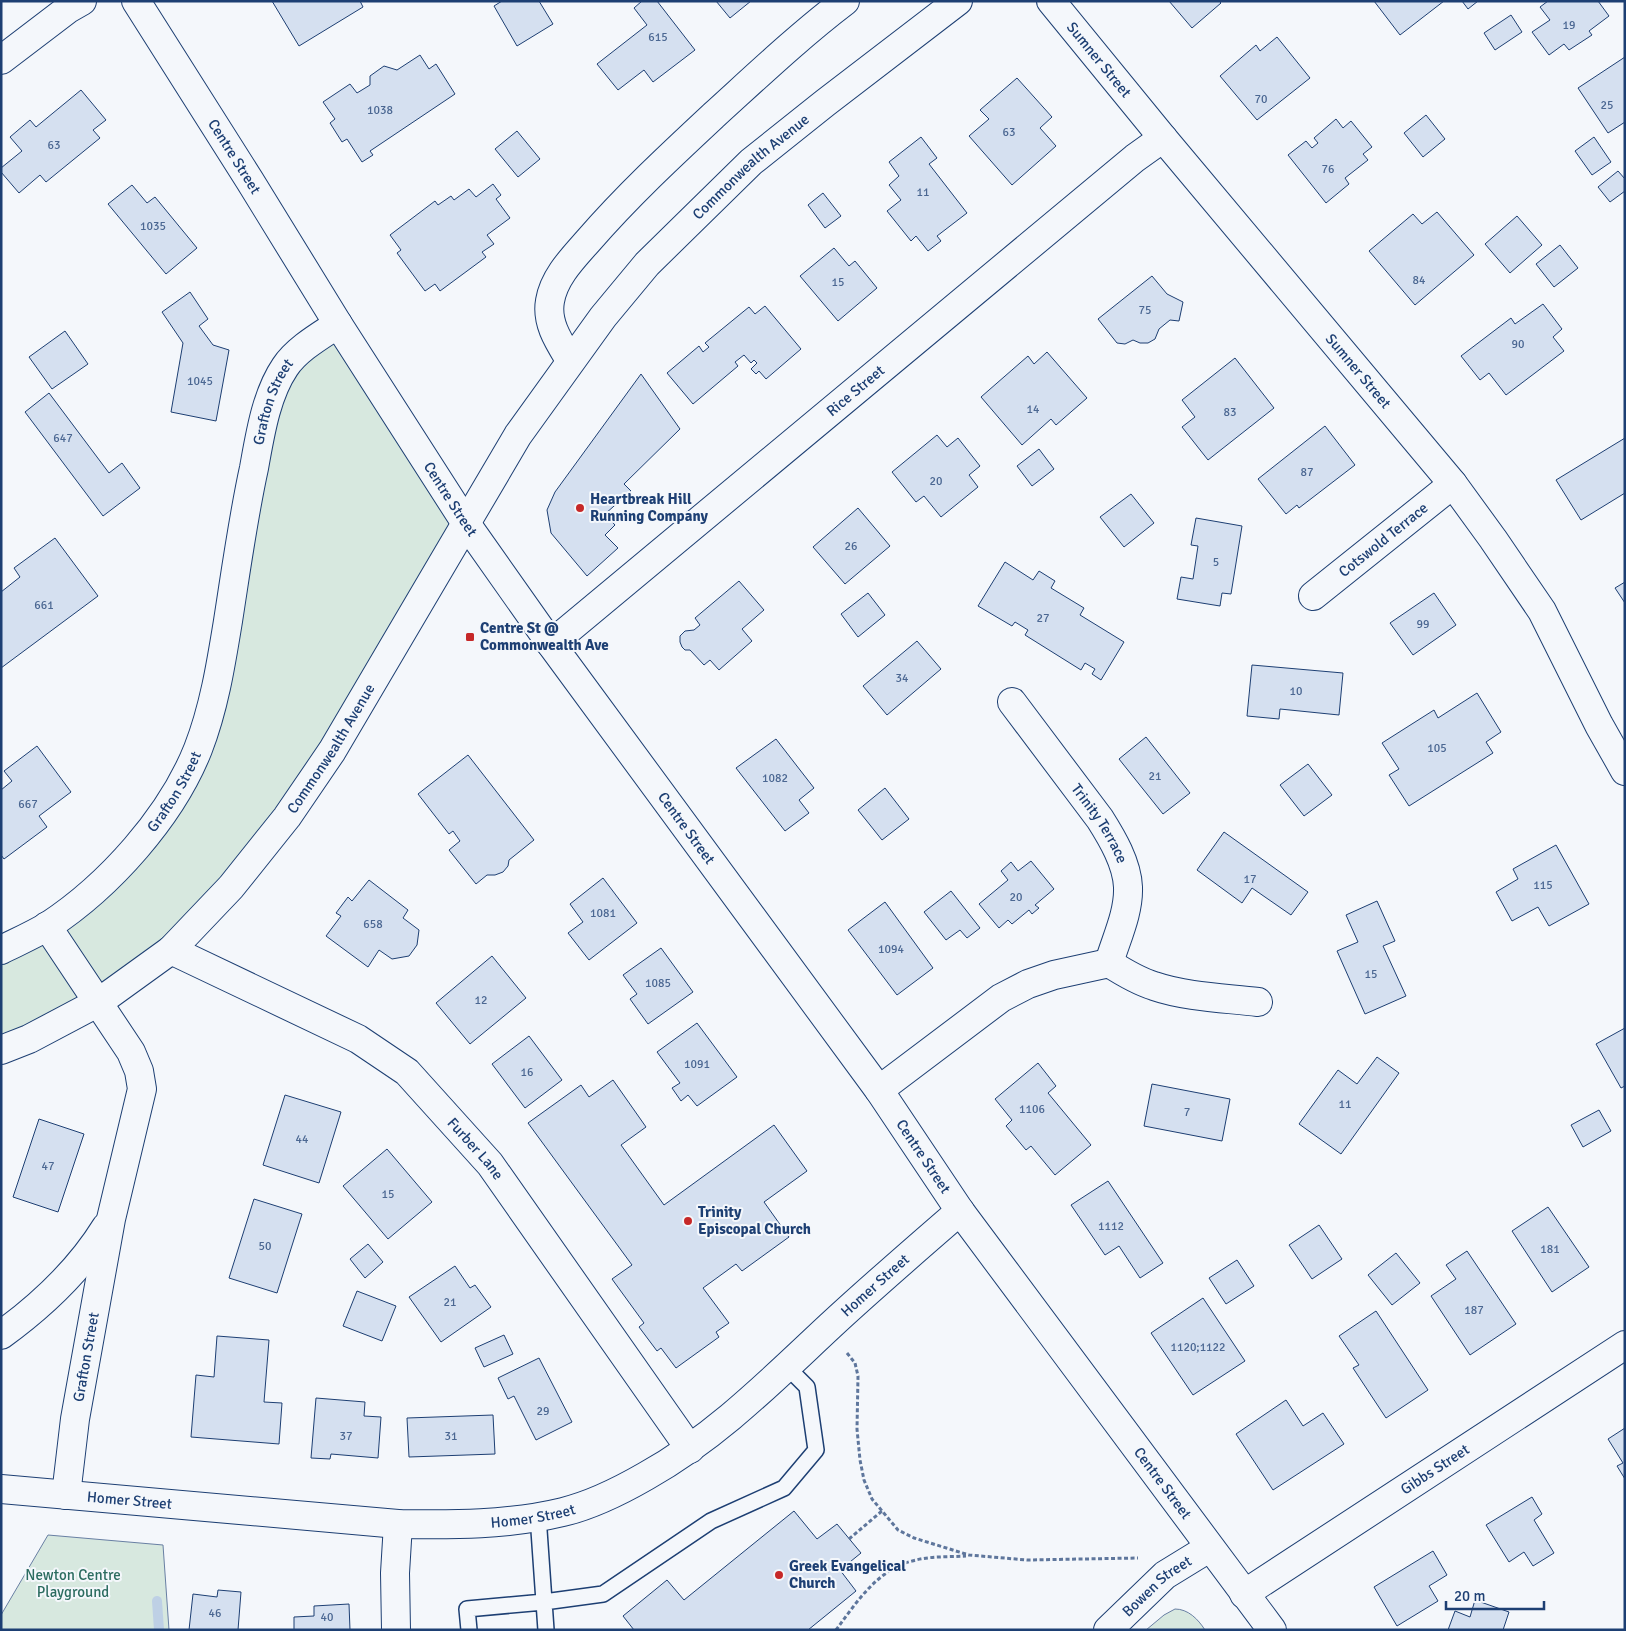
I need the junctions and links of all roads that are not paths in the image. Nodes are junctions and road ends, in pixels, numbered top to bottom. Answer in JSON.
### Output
{"nodes":[{"id":1,"x":82,"y":1,"type":"edge"},
{"id":2,"x":136,"y":1,"type":"edge"},
{"id":3,"x":845,"y":1,"type":"edge"},
{"id":4,"x":958,"y":1,"type":"edge"},
{"id":5,"x":1051,"y":1,"type":"edge"},
{"id":6,"x":1,"y":60,"type":"edge"},
{"id":7,"x":1163,"y":138,"type":"junction"},
{"id":8,"x":338,"y":324,"type":"junction"},
{"id":9,"x":570,"y":360,"type":"junction"},
{"id":10,"x":1453,"y":484,"type":"junction"},
{"id":11,"x":465,"y":522,"type":"junction"},
{"id":12,"x":1313,"y":596,"type":"dead end"},
{"id":13,"x":550,"y":644,"type":"junction"},
{"id":14,"x":1012,"y":702,"type":"dead end"},
{"id":15,"x":1625,"y":771,"type":"edge"},
{"id":16,"x":47,"y":926,"type":"junction"},
{"id":17,"x":1,"y":950,"type":"edge"},
{"id":18,"x":171,"y":950,"type":"junction"},
{"id":19,"x":1109,"y":963,"type":"junction"},
{"id":20,"x":99,"y":1002,"type":"junction"},
{"id":21,"x":1258,"y":1002,"type":"dead end"},
{"id":22,"x":1,"y":1050,"type":"edge"},
{"id":23,"x":879,"y":1090,"type":"junction"},
{"id":24,"x":960,"y":1211,"type":"junction"},
{"id":25,"x":111,"y":1219,"type":"junction"},
{"id":26,"x":1,"y":1335,"type":"edge"},
{"id":27,"x":1625,"y":1345,"type":"edge"},
{"id":28,"x":787,"y":1367,"type":"junction"},
{"id":29,"x":690,"y":1449,"type":"junction"},
{"id":30,"x":1,"y":1489,"type":"edge"},
{"id":31,"x":66,"y":1495,"type":"junction"},
{"id":32,"x":538,"y":1516,"type":"junction"},
{"id":33,"x":398,"y":1524,"type":"junction"},
{"id":34,"x":1209,"y":1548,"type":"junction"},
{"id":35,"x":1244,"y":1594,"type":"junction"},
{"id":36,"x":544,"y":1602,"type":"junction"},
{"id":37,"x":396,"y":1630,"type":"edge"},
{"id":38,"x":469,"y":1630,"type":"edge"},
{"id":39,"x":546,"y":1630,"type":"edge"},
{"id":40,"x":1108,"y":1630,"type":"edge"},
{"id":41,"x":1272,"y":1630,"type":"edge"}],
"edges":[{"from":1,"to":6,"type":"street"},
{"from":2,"to":8,"type":"street","name":"Centre Street"},
{"from":3,"to":9,"type":"street"},
{"from":4,"to":9,"type":"street","name":"Commonwealth Avenue"},
{"from":5,"to":7,"type":"street","name":"Sumner Street"},
{"from":7,"to":10,"type":"street","name":"Sumner Street"},
{"from":7,"to":13,"type":"street","name":"Rice Street"},
{"from":8,"to":11,"type":"street","name":"Centre Street"},
{"from":8,"to":16,"type":"street","name":"Grafton Street"},
{"from":9,"to":11,"type":"street","name":"Commonwealth Avenue"},
{"from":10,"to":12,"type":"street","name":"Cotswold Terrace"},
{"from":10,"to":15,"type":"street","name":"Sumner Street"},
{"from":11,"to":13,"type":"street","name":"Centre Street"},
{"from":11,"to":18,"type":"street","name":"Commonwealth Avenue"},
{"from":13,"to":23,"type":"street","name":"Centre Street"},
{"from":14,"to":19,"type":"street","name":"Trinity Terrace"},
{"from":16,"to":17,"type":"street"},
{"from":16,"to":20,"type":"street","name":"Grafton Street"},
{"from":18,"to":20,"type":"street","name":"Commonwealth Avenue"},
{"from":18,"to":29,"type":"street","name":"Furber Lane"},
{"from":19,"to":21,"type":"street"},
{"from":19,"to":23,"type":"street"},
{"from":20,"to":22,"type":"street","name":"Commonwealth Avenue"},
{"from":20,"to":25,"type":"street","name":"Grafton Street"},
{"from":23,"to":24,"type":"street","name":"Centre Street"},
{"from":24,"to":28,"type":"street","name":"Homer Street"},
{"from":24,"to":34,"type":"street","name":"Centre Street"},
{"from":25,"to":26,"type":"street","name":"Grafton Street"},
{"from":25,"to":31,"type":"street","name":"Grafton Street"},
{"from":27,"to":35,"type":"street","name":"Gibbs Street"},
{"from":28,"to":29,"type":"street","name":"Homer Street"},
{"from":28,"to":36,"type":"lane"},
{"from":29,"to":32,"type":"street","name":"Homer Street"},
{"from":30,"to":31,"type":"street","name":"Homer Street"},
{"from":31,"to":33,"type":"street","name":"Homer Street"},
{"from":32,"to":33,"type":"street","name":"Homer Street"},
{"from":32,"to":36,"type":"lane"},
{"from":33,"to":37,"type":"street"},
{"from":34,"to":35,"type":"street","name":"Centre Street"},
{"from":34,"to":40,"type":"street","name":"Bowen Street"},
{"from":35,"to":41,"type":"street","name":"Centre Street"},
{"from":36,"to":38,"type":"lane"},
{"from":36,"to":39,"type":"lane"}]}
